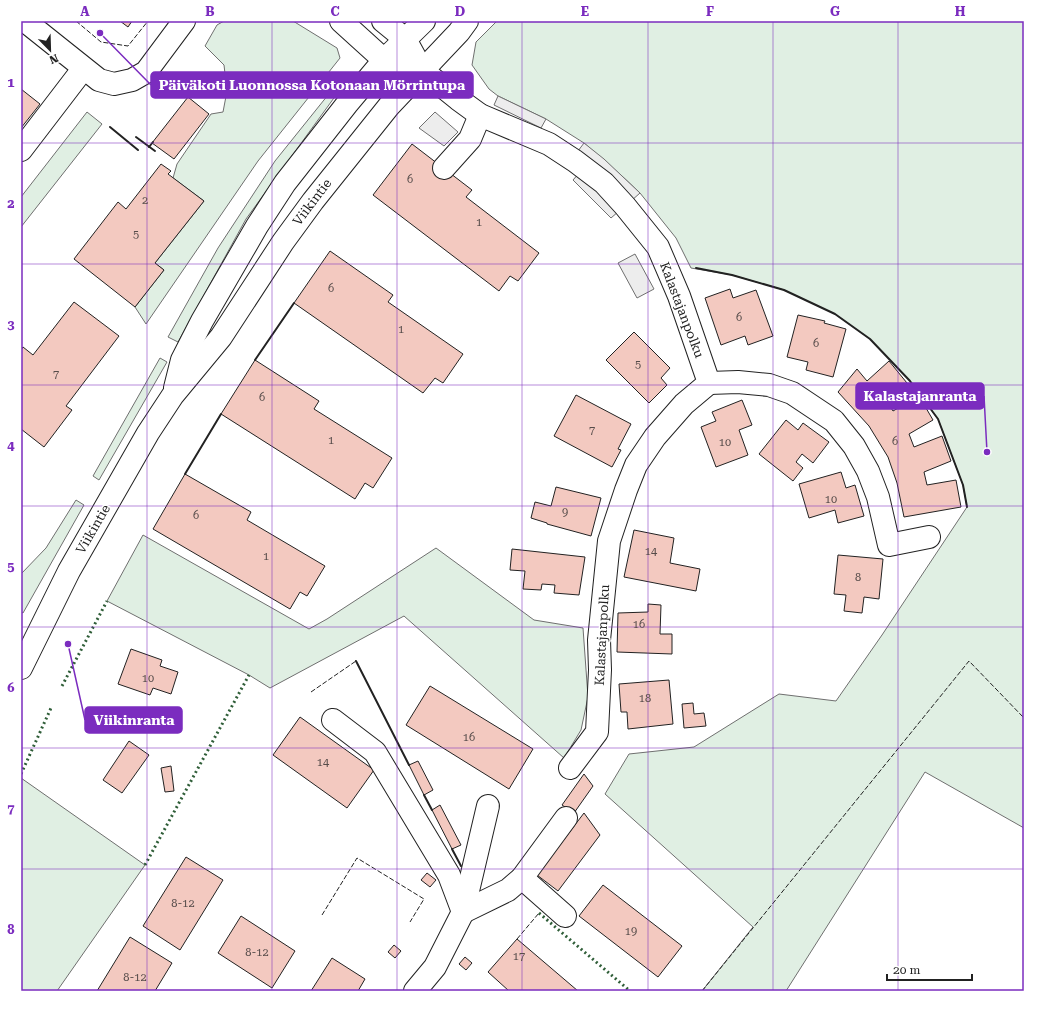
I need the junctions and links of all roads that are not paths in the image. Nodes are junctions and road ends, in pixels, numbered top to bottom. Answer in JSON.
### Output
{"nodes":[{"id":1,"x":26,"y":21,"type":"edge"},
{"id":2,"x":184,"y":21,"type":"edge"},
{"id":3,"x":341,"y":21,"type":"edge"},
{"id":4,"x":383,"y":21,"type":"edge"},
{"id":5,"x":424,"y":21,"type":"edge"},
{"id":6,"x":467,"y":21,"type":"edge"},
{"id":7,"x":405,"y":39,"type":"junction"},
{"id":8,"x":384,"y":60,"type":"junction"},
{"id":9,"x":83,"y":68,"type":"junction"},
{"id":10,"x":422,"y":70,"type":"junction"},
{"id":11,"x":480,"y":115,"type":"junction"},
{"id":12,"x":21,"y":150,"type":"edge"},
{"id":13,"x":444,"y":168,"type":"dead end"},
{"id":14,"x":709,"y":383,"type":"junction"},
{"id":15,"x":173,"y":395,"type":"junction"},
{"id":16,"x":929,"y":537,"type":"dead end"},
{"id":17,"x":21,"y":668,"type":"edge"},
{"id":18,"x":333,"y":720,"type":"dead end"},
{"id":19,"x":570,"y":768,"type":"dead end"},
{"id":20,"x":488,"y":806,"type":"dead end"},
{"id":21,"x":566,"y":818,"type":"dead end"},
{"id":22,"x":522,"y":878,"type":"junction"},
{"id":23,"x":463,"y":912,"type":"junction"},
{"id":24,"x":564,"y":916,"type":"dead end"},
{"id":25,"x":415,"y":991,"type":"edge"}],
"edges":[{"from":1,"to":9,"type":"street"},
{"from":2,"to":9,"type":"street"},
{"from":3,"to":8,"type":"street"},
{"from":4,"to":7,"type":"street"},
{"from":5,"to":7,"type":"street","name":"Viikintie"},
{"from":6,"to":10,"type":"street","name":"Viikintie"},
{"from":7,"to":8,"type":"street","name":"Viikintie"},
{"from":7,"to":10,"type":"street","name":"Kalastajanpolku"},
{"from":8,"to":10,"type":"street","name":"Kalastajanpolku"},
{"from":8,"to":15,"type":"street","name":"Viikintie"},
{"from":9,"to":12,"type":"street"},
{"from":10,"to":11,"type":"street","name":"Kalastajanpolku"},
{"from":10,"to":15,"type":"street","name":"Viikintie"},
{"from":11,"to":13,"type":"street"},
{"from":11,"to":14,"type":"street","name":"Kalastajanpolku"},
{"from":14,"to":16,"type":"street"},
{"from":14,"to":19,"type":"street","name":"Kalastajanpolku"},
{"from":15,"to":17,"type":"street","name":"Viikintie"},
{"from":18,"to":23,"type":"street"},
{"from":20,"to":23,"type":"street"},
{"from":21,"to":22,"type":"street"},
{"from":22,"to":23,"type":"street"},
{"from":22,"to":24,"type":"street"},
{"from":23,"to":25,"type":"street"}]}
